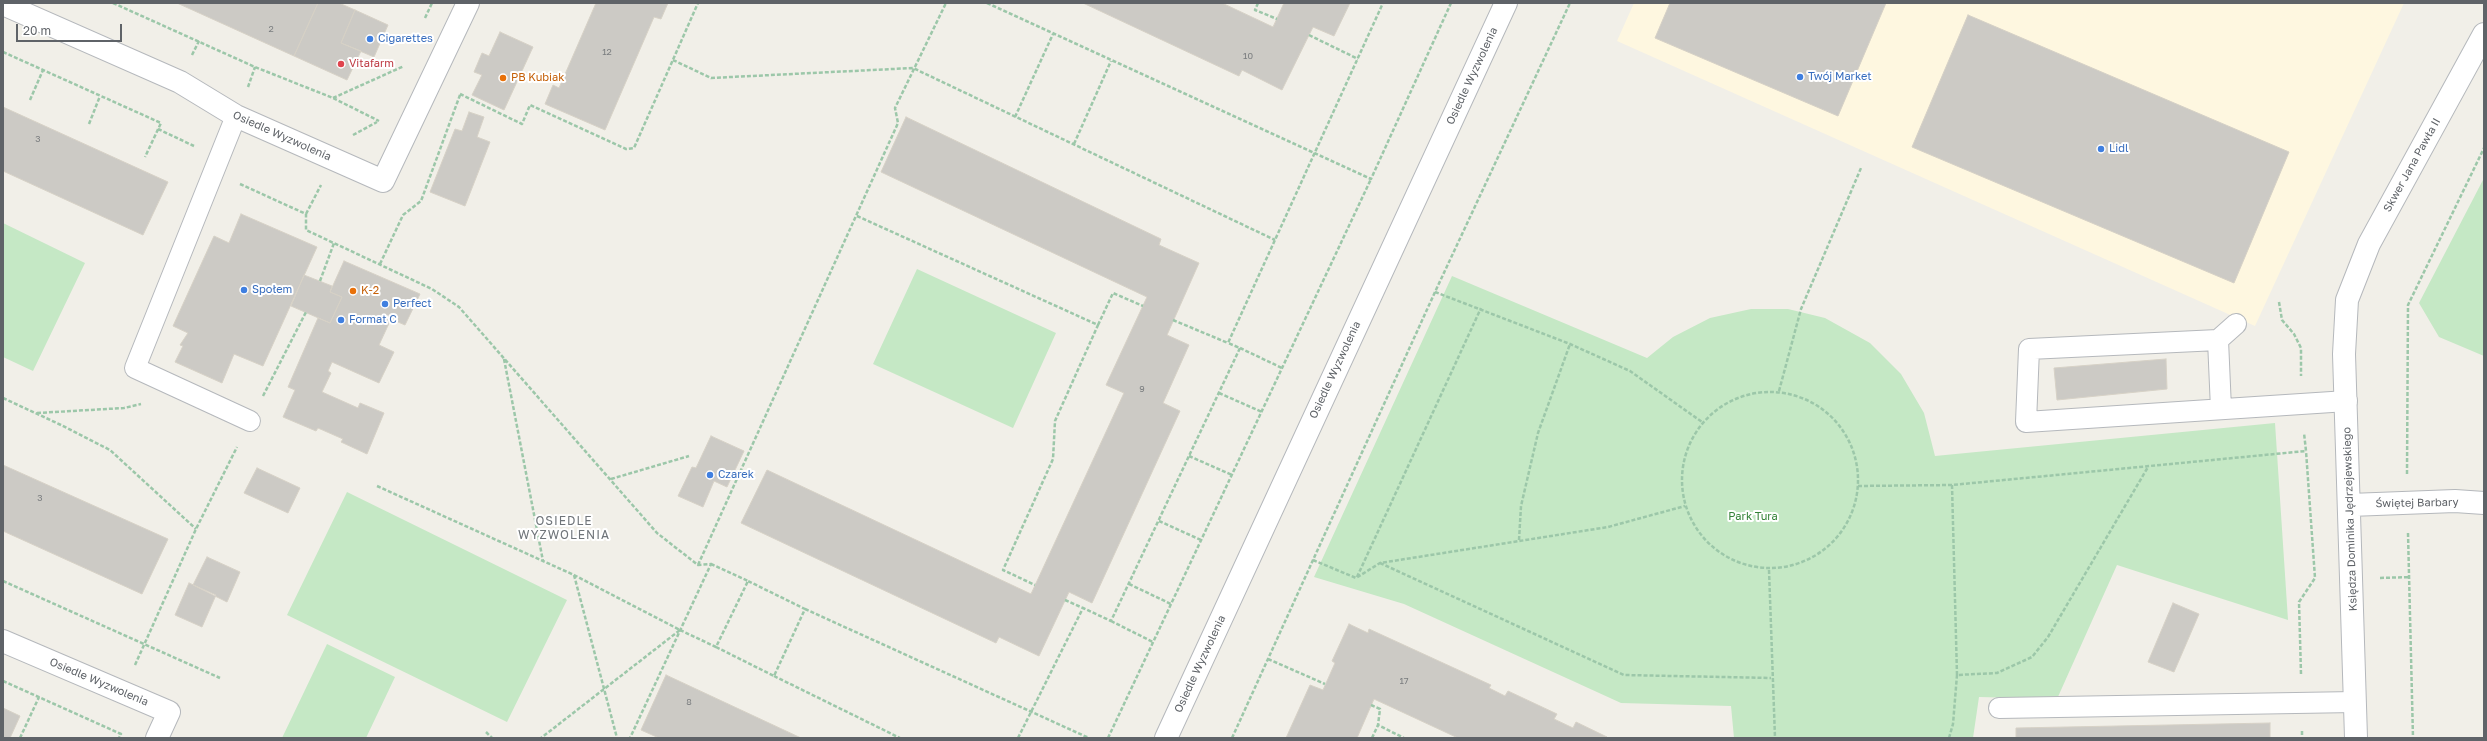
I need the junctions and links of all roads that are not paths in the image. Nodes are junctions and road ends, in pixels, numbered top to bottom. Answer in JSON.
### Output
{"nodes":[{"id":1,"x":468,"y":3,"type":"edge"},
{"id":2,"x":1506,"y":3,"type":"edge"},
{"id":3,"x":3,"y":4,"type":"edge"},
{"id":4,"x":2484,"y":34,"type":"edge"},
{"id":5,"x":236,"y":116,"type":"junction"},
{"id":6,"x":2347,"y":300,"type":"joint"},
{"id":7,"x":2236,"y":324,"type":"dead end"},
{"id":8,"x":2218,"y":340,"type":"junction"},
{"id":9,"x":2347,"y":401,"type":"junction"},
{"id":10,"x":2221,"y":409,"type":"junction"},
{"id":11,"x":250,"y":421,"type":"road end"},
{"id":12,"x":2484,"y":503,"type":"edge"},
{"id":13,"x":2350,"y":505,"type":"junction"},
{"id":14,"x":3,"y":641,"type":"edge"},
{"id":15,"x":2355,"y":702,"type":"junction"},
{"id":16,"x":1999,"y":708,"type":"dead end"},
{"id":17,"x":157,"y":738,"type":"edge"},
{"id":18,"x":1166,"y":738,"type":"edge"},
{"id":19,"x":2356,"y":738,"type":"edge"}],
"edges":[{"from":1,"to":5,"type":"street","name":"Osiedle Wyzwolenia"},
{"from":2,"to":18,"type":"street","name":"Osiedle Wyzwolenia"},
{"from":3,"to":5,"type":"street","name":"Osiedle Wyzwolenia"},
{"from":4,"to":6,"type":"street","name":"Skwer Jana Pawła II"},
{"from":5,"to":11,"type":"lane"},
{"from":6,"to":9,"type":"street","name":"Księdza Dominika Jędrzejewskiego"},
{"from":7,"to":8,"type":"lane"},
{"from":8,"to":10,"type":"lane"},
{"from":8,"to":10,"type":"lane"},
{"from":9,"to":10,"type":"lane"},
{"from":9,"to":13,"type":"street","name":"Księdza Dominika Jędrzejewskiego"},
{"from":12,"to":13,"type":"street","name":"Świętej Barbary"},
{"from":13,"to":15,"type":"street","name":"Księdza Dominika Jędrzejewskiego"},
{"from":14,"to":17,"type":"street","name":"Osiedle Wyzwolenia"},
{"from":15,"to":16,"type":"lane"},
{"from":15,"to":19,"type":"street","name":"Księdza Dominika Jędrzejewskiego"}]}
